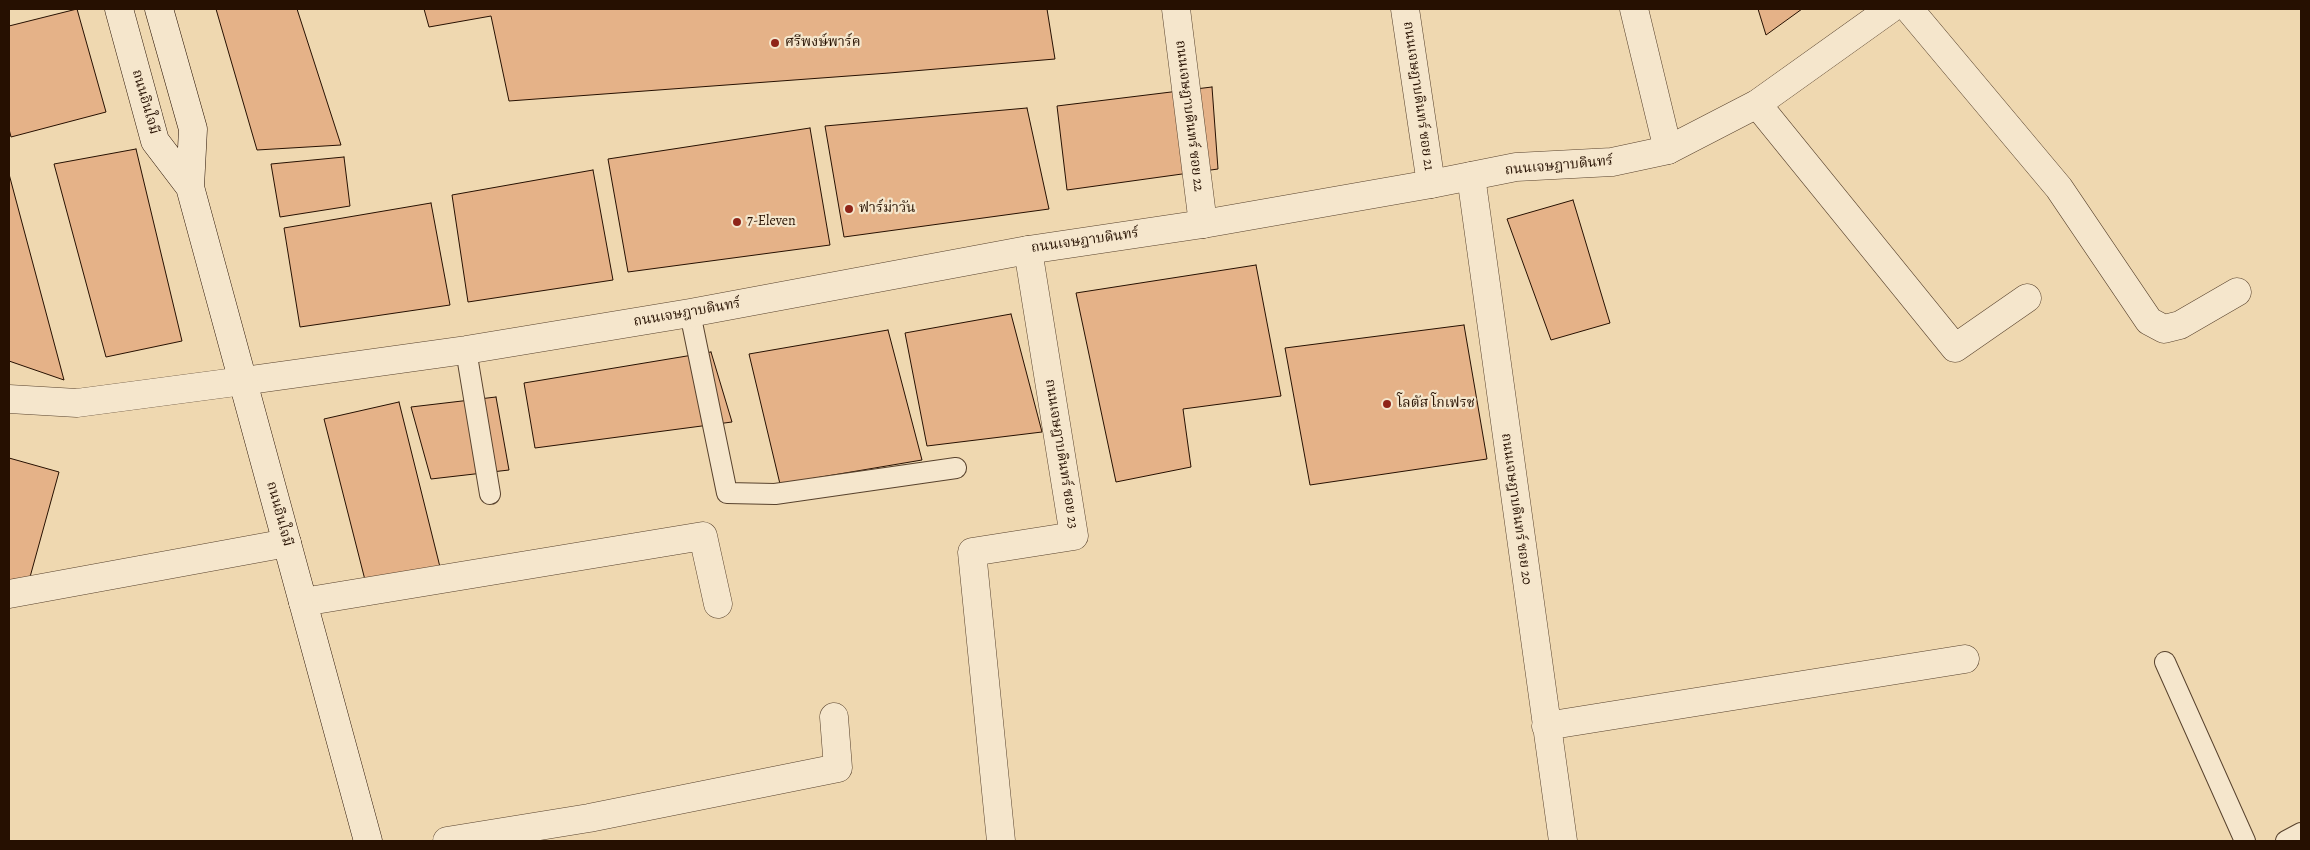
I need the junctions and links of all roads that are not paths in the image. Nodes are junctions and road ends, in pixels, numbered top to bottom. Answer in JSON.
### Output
{"nodes":[{"id":1,"x":119,"y":9,"type":"edge"},
{"id":2,"x":159,"y":9,"type":"edge"},
{"id":3,"x":1176,"y":9,"type":"edge"},
{"id":4,"x":1405,"y":9,"type":"edge"},
{"id":5,"x":1634,"y":9,"type":"edge"},
{"id":6,"x":1890,"y":9,"type":"edge"},
{"id":7,"x":1909,"y":9,"type":"edge"},
{"id":8,"x":1757,"y":104,"type":"junction"},
{"id":9,"x":1668,"y":150,"type":"junction"},
{"id":10,"x":1471,"y":176,"type":"junction"},
{"id":11,"x":1431,"y":184,"type":"junction"},
{"id":12,"x":190,"y":187,"type":"junction"},
{"id":13,"x":1203,"y":224,"type":"junction"},
{"id":14,"x":1028,"y":250,"type":"junction"},
{"id":15,"x":2237,"y":292,"type":"dead end"},
{"id":16,"x":2026,"y":298,"type":"dead end"},
{"id":17,"x":690,"y":313,"type":"junction"},
{"id":18,"x":466,"y":350,"type":"junction"},
{"id":19,"x":243,"y":381,"type":"junction"},
{"id":20,"x":9,"y":399,"type":"edge"},
{"id":21,"x":956,"y":468,"type":"dead end"},
{"id":22,"x":490,"y":494,"type":"dead end"},
{"id":23,"x":287,"y":543,"type":"junction"},
{"id":24,"x":9,"y":594,"type":"edge"},
{"id":25,"x":303,"y":602,"type":"junction"},
{"id":26,"x":718,"y":604,"type":"dead end"},
{"id":27,"x":1965,"y":659,"type":"dead end"},
{"id":28,"x":2165,"y":662,"type":"dead end"},
{"id":29,"x":834,"y":717,"type":"dead end"},
{"id":30,"x":1546,"y":726,"type":"junction"},
{"id":31,"x":2301,"y":833,"type":"edge"},
{"id":32,"x":368,"y":841,"type":"edge"},
{"id":33,"x":447,"y":841,"type":"edge"},
{"id":34,"x":1001,"y":841,"type":"edge"},
{"id":35,"x":1563,"y":841,"type":"edge"},
{"id":36,"x":2245,"y":841,"type":"edge"},
{"id":37,"x":2286,"y":841,"type":"edge"}],
"edges":[{"from":1,"to":12,"type":"street","name":"ถนนอินใจมี"},
{"from":2,"to":12,"type":"street","name":"ถนนอินใจมี"},
{"from":3,"to":13,"type":"street","name":"ถนนเจษฎาบดินทร์ ซอย 22"},
{"from":4,"to":11,"type":"street","name":"ถนนเจษฎาบดินทร์ ซอย 21"},
{"from":5,"to":9,"type":"street"},
{"from":6,"to":8,"type":"street","name":"ถนนเจษฎาบดินทร์"},
{"from":7,"to":15,"type":"street"},
{"from":8,"to":9,"type":"street","name":"ถนนเจษฎาบดินทร์"},
{"from":8,"to":16,"type":"street"},
{"from":9,"to":10,"type":"street","name":"ถนนเจษฎาบดินทร์"},
{"from":10,"to":11,"type":"street","name":"ถนนเจษฎาบดินทร์"},
{"from":10,"to":30,"type":"street","name":"ถนนเจษฎาบดินทร์ ซอย 20"},
{"from":11,"to":13,"type":"street","name":"ถนนเจษฎาบดินทร์"},
{"from":12,"to":19,"type":"street","name":"ถนนอินใจมี"},
{"from":13,"to":14,"type":"street","name":"ถนนเจษฎาบดินทร์"},
{"from":14,"to":17,"type":"street","name":"ถนนเจษฎาบดินทร์"},
{"from":14,"to":34,"type":"street","name":"ถนนเจษฎาบดินทร์ ซอย 23"},
{"from":17,"to":18,"type":"street","name":"ถนนเจษฎาบดินทร์"},
{"from":17,"to":21,"type":"lane"},
{"from":18,"to":19,"type":"street","name":"ถนนเจษฎาบดินทร์"},
{"from":18,"to":22,"type":"lane"},
{"from":19,"to":20,"type":"street","name":"ถนนเจษฎาบดินทร์"},
{"from":19,"to":23,"type":"street","name":"ถนนอินใจมี"},
{"from":23,"to":24,"type":"street"},
{"from":23,"to":25,"type":"street","name":"ถนนอินใจมี"},
{"from":25,"to":26,"type":"street"},
{"from":25,"to":32,"type":"street","name":"ถนนอินใจมี"},
{"from":27,"to":30,"type":"street"},
{"from":28,"to":36,"type":"lane"},
{"from":29,"to":33,"type":"street"},
{"from":30,"to":35,"type":"street","name":"ถนนเจษฎาบดินทร์ ซอย 20"},
{"from":31,"to":37,"type":"lane"}]}
